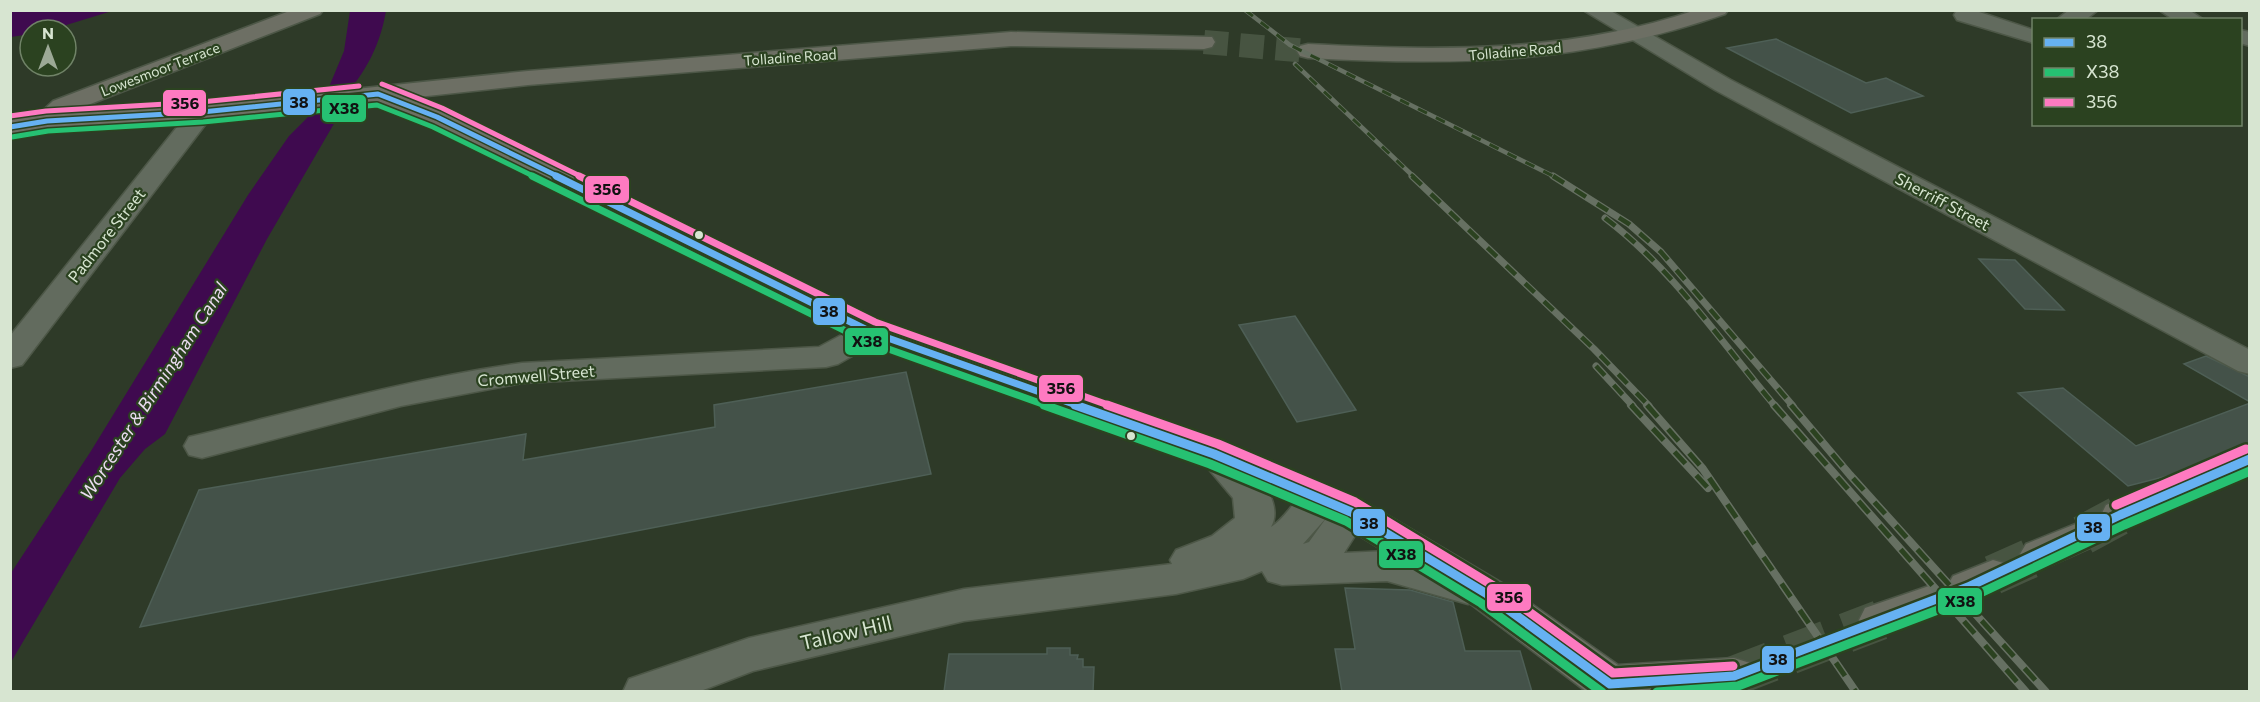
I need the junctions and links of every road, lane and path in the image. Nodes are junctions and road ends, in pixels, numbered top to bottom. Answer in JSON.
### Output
{"nodes":[{"id":1,"x":313,"y":10,"type":"edge"},
{"id":2,"x":1593,"y":10,"type":"edge"},
{"id":3,"x":1718,"y":10,"type":"edge"},
{"id":4,"x":2088,"y":10,"type":"edge"},
{"id":5,"x":2169,"y":10,"type":"edge"},
{"id":6,"x":1965,"y":15,"type":"dead end"},
{"id":7,"x":2070,"y":18,"type":"edge"},
{"id":8,"x":2189,"y":18,"type":"edge"},
{"id":9,"x":2031,"y":35,"type":"edge"},
{"id":10,"x":1637,"y":36,"type":"junction"},
{"id":11,"x":1204,"y":42,"type":"tunnel mouth"},
{"id":12,"x":1308,"y":51,"type":"tunnel mouth"},
{"id":13,"x":369,"y":95,"type":"junction"},
{"id":14,"x":202,"y":112,"type":"junction"},
{"id":15,"x":47,"y":121,"type":"junction"},
{"id":16,"x":10,"y":127,"type":"edge"},
{"id":17,"x":871,"y":332,"type":"junction"},
{"id":18,"x":10,"y":358,"type":"edge"},
{"id":19,"x":2250,"y":364,"type":"edge"},
{"id":20,"x":202,"y":446,"type":"dead end"},
{"id":21,"x":1214,"y":454,"type":"junction"},
{"id":22,"x":2250,"y":459,"type":"edge"},
{"id":23,"x":1335,"y":506,"type":"junction"},
{"id":24,"x":2120,"y":515,"type":"tunnel mouth"},
{"id":25,"x":2083,"y":535,"type":"tunnel mouth"},
{"id":26,"x":2040,"y":554,"type":"tunnel mouth"},
{"id":27,"x":1282,"y":570,"type":"junction"},
{"id":28,"x":1176,"y":579,"type":"junction"},
{"id":29,"x":1051,"y":593,"type":"junction"},
{"id":30,"x":1487,"y":594,"type":"junction"},
{"id":31,"x":1929,"y":602,"type":"dead end"},
{"id":32,"x":1880,"y":620,"type":"tunnel mouth"},
{"id":33,"x":1734,"y":676,"type":"tunnel mouth"},
{"id":34,"x":1613,"y":688,"type":"edge"},
{"id":35,"x":645,"y":692,"type":"edge"}],
"edges":[{"from":1,"to":15,"type":"main road","name":"Lowesmoor Terrace"},
{"from":2,"to":10,"type":"street","name":"Sherriff Street"},
{"from":3,"to":10,"type":"main road","name":"Tolladine Road"},
{"from":4,"to":7,"type":"street"},
{"from":5,"to":8,"type":"street"},
{"from":6,"to":9,"type":"street"},
{"from":10,"to":12,"type":"main road","name":"Tolladine Road"},
{"from":10,"to":19,"type":"street","name":"Sherriff Street"},
{"from":11,"to":13,"type":"main road","name":"Tolladine Road"},
{"from":13,"to":14,"type":"main road","name":"Tolladine Road"},
{"from":13,"to":17,"type":"main road"},
{"from":14,"to":15,"type":"main road","name":"Tolladine Road"},
{"from":14,"to":18,"type":"street","name":"Padmore Street"},
{"from":15,"to":16,"type":"main road","name":"Lowesmoor Terrace"},
{"from":17,"to":20,"type":"street","name":"Cromwell Street"},
{"from":17,"to":21,"type":"main road"},
{"from":21,"to":23,"type":"main road"},
{"from":21,"to":29,"type":"street","name":"Tallow Hill"},
{"from":22,"to":24,"type":"main road"},
{"from":23,"to":27,"type":"street","name":"Tallow Hill"},
{"from":23,"to":28,"type":"street","name":"Tallow Hill"},
{"from":23,"to":30,"type":"main road"},
{"from":25,"to":26,"type":"main road"},
{"from":27,"to":28,"type":"street","name":"Tallow Hill"},
{"from":27,"to":30,"type":"street","name":"Tallow Hill"},
{"from":28,"to":29,"type":"street","name":"Tallow Hill"},
{"from":29,"to":35,"type":"street","name":"Tallow Hill"},
{"from":30,"to":34,"type":"main road"},
{"from":31,"to":32,"type":"main road"},
{"from":33,"to":34,"type":"main road"}]}
